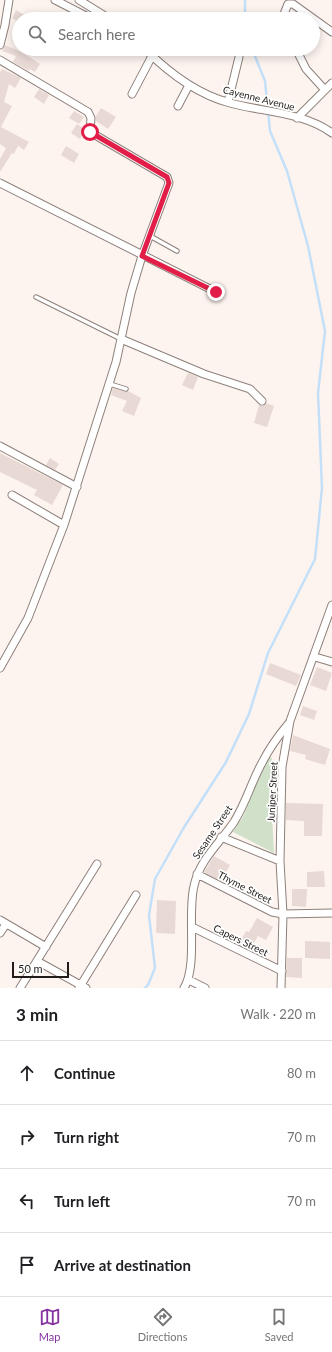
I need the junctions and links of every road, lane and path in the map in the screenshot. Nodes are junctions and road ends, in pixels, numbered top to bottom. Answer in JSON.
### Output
{"nodes":[{"id":1,"x":9,"y":0,"type":"edge"},
{"id":2,"x":55,"y":0,"type":"edge"},
{"id":3,"x":79,"y":0,"type":"edge"},
{"id":4,"x":78,"y":12,"type":"edge"},
{"id":5,"x":99,"y":12,"type":"edge"},
{"id":6,"x":285,"y":12,"type":"edge"},
{"id":7,"x":304,"y":12,"type":"edge"},
{"id":8,"x":320,"y":23,"type":"edge"},
{"id":9,"x":332,"y":32,"type":"edge"},
{"id":10,"x":0,"y":45,"type":"edge"},
{"id":11,"x":152,"y":56,"type":"joint"},
{"id":12,"x":300,"y":56,"type":"edge"},
{"id":13,"x":239,"y":57,"type":"dead end"},
{"id":14,"x":0,"y":60,"type":"edge"},
{"id":15,"x":332,"y":83,"type":"edge"},
{"id":16,"x":189,"y":85,"type":"junction"},
{"id":17,"x":325,"y":90,"type":"junction"},
{"id":18,"x":132,"y":94,"type":"dead end"},
{"id":19,"x":228,"y":102,"type":"junction"},
{"id":20,"x":178,"y":106,"type":"dead end"},
{"id":21,"x":297,"y":118,"type":"junction"},
{"id":22,"x":332,"y":133,"type":"edge"},
{"id":23,"x":0,"y":183,"type":"edge"},
{"id":24,"x":150,"y":236,"type":"junction"},
{"id":25,"x":177,"y":251,"type":"dead end"},
{"id":26,"x":142,"y":256,"type":"junction"},
{"id":27,"x":216,"y":292,"type":"dead end"},
{"id":28,"x":36,"y":297,"type":"dead end"},
{"id":29,"x":121,"y":339,"type":"junction"},
{"id":30,"x":110,"y":384,"type":"junction"},
{"id":31,"x":126,"y":390,"type":"dead end"},
{"id":32,"x":262,"y":401,"type":"dead end"},
{"id":33,"x":0,"y":446,"type":"edge"},
{"id":34,"x":77,"y":487,"type":"junction"},
{"id":35,"x":12,"y":495,"type":"dead end"},
{"id":36,"x":64,"y":525,"type":"junction"},
{"id":37,"x":332,"y":605,"type":"edge"},
{"id":38,"x":315,"y":657,"type":"junction"},
{"id":39,"x":332,"y":662,"type":"edge"},
{"id":40,"x":0,"y":668,"type":"edge"},
{"id":41,"x":290,"y":721,"type":"junction"},
{"id":42,"x":221,"y":837,"type":"junction"},
{"id":43,"x":280,"y":861,"type":"junction"},
{"id":44,"x":97,"y":864,"type":"dead end"},
{"id":45,"x":197,"y":874,"type":"junction"},
{"id":46,"x":136,"y":895,"type":"dead end"},
{"id":47,"x":332,"y":913,"type":"edge"},
{"id":48,"x":283,"y":914,"type":"junction"},
{"id":49,"x":3,"y":922,"type":"edge"},
{"id":50,"x":192,"y":927,"type":"junction"},
{"id":51,"x":0,"y":933,"type":"edge"},
{"id":52,"x":46,"y":947,"type":"junction"},
{"id":53,"x":37,"y":961,"type":"junction"},
{"id":54,"x":282,"y":971,"type":"junction"},
{"id":55,"x":189,"y":980,"type":"junction"},
{"id":56,"x":82,"y":987,"type":"edge"},
{"id":57,"x":20,"y":988,"type":"edge"},
{"id":58,"x":184,"y":988,"type":"edge"},
{"id":59,"x":205,"y":988,"type":"edge"},
{"id":60,"x":281,"y":988,"type":"edge"}],
"edges":[{"from":1,"to":10,"type":"street"},
{"from":2,"to":4,"type":"street"},
{"from":3,"to":5,"type":"street"},
{"from":6,"to":7,"type":"street"},
{"from":8,"to":9,"type":"street"},
{"from":11,"to":16,"type":"street","name":"Cayenne Avenue"},
{"from":11,"to":18,"type":"street"},
{"from":12,"to":17,"type":"street"},
{"from":13,"to":19,"type":"street"},
{"from":14,"to":24,"type":"street"},
{"from":15,"to":17,"type":"street"},
{"from":16,"to":19,"type":"street","name":"Cayenne Avenue"},
{"from":16,"to":20,"type":"street"},
{"from":17,"to":21,"type":"street"},
{"from":19,"to":21,"type":"street","name":"Cayenne Avenue"},
{"from":21,"to":22,"type":"street","name":"Cayenne Avenue"},
{"from":23,"to":26,"type":"street"},
{"from":24,"to":25,"type":"lane"},
{"from":24,"to":26,"type":"street"},
{"from":26,"to":27,"type":"street"},
{"from":26,"to":29,"type":"street"},
{"from":28,"to":29,"type":"lane"},
{"from":29,"to":30,"type":"street"},
{"from":29,"to":32,"type":"street"},
{"from":30,"to":31,"type":"lane"},
{"from":30,"to":34,"type":"street"},
{"from":33,"to":34,"type":"street"},
{"from":34,"to":36,"type":"street"},
{"from":35,"to":36,"type":"street"},
{"from":36,"to":40,"type":"street"},
{"from":37,"to":38,"type":"street","name":"Juniper Street"},
{"from":38,"to":39,"type":"street"},
{"from":38,"to":41,"type":"street","name":"Juniper Street"},
{"from":41,"to":42,"type":"street","name":"Sesame Street"},
{"from":41,"to":43,"type":"street","name":"Juniper Street"},
{"from":42,"to":43,"type":"street"},
{"from":42,"to":45,"type":"street","name":"Sesame Street"},
{"from":43,"to":48,"type":"street","name":"Juniper Street"},
{"from":44,"to":52,"type":"street"},
{"from":45,"to":48,"type":"street","name":"Thyme Street"},
{"from":45,"to":50,"type":"street","name":"Sesame Street"},
{"from":46,"to":56,"type":"street"},
{"from":47,"to":48,"type":"street","name":"Thyme Street"},
{"from":48,"to":54,"type":"street","name":"Juniper Street"},
{"from":49,"to":51,"type":"street"},
{"from":49,"to":52,"type":"street"},
{"from":50,"to":54,"type":"street","name":"Capers Street"},
{"from":50,"to":55,"type":"street","name":"Sesame Street"},
{"from":52,"to":53,"type":"street"},
{"from":53,"to":56,"type":"street"},
{"from":53,"to":57,"type":"street"},
{"from":54,"to":60,"type":"street","name":"Juniper Street"},
{"from":55,"to":58,"type":"street","name":"Sesame Street"},
{"from":55,"to":59,"type":"street"}]}
